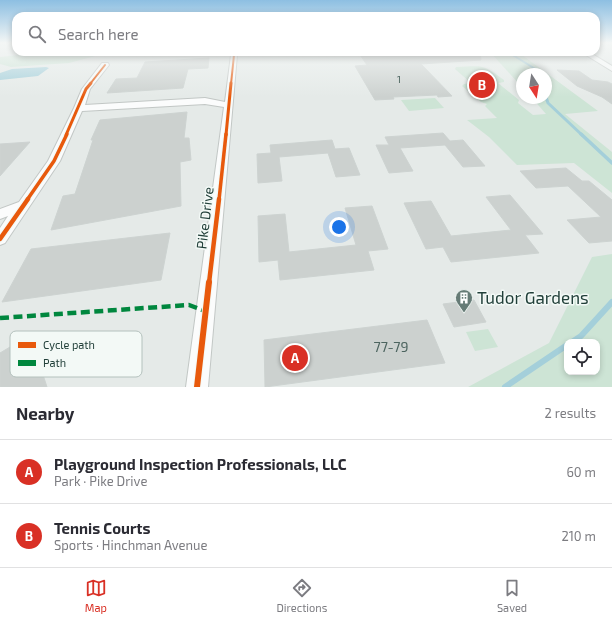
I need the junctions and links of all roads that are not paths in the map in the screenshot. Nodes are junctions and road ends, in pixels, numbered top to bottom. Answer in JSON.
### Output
{"nodes":[{"id":1,"x":233,"y":61,"type":"edge"},
{"id":2,"x":599,"y":61,"type":"edge"},
{"id":3,"x":105,"y":65,"type":"dead end"},
{"id":4,"x":612,"y":69,"type":"edge"},
{"id":5,"x":229,"y":99,"type":"junction"},
{"id":6,"x":80,"y":106,"type":"junction"},
{"id":7,"x":24,"y":205,"type":"junction"},
{"id":8,"x":0,"y":214,"type":"edge"},
{"id":9,"x":0,"y":239,"type":"edge"},
{"id":10,"x":197,"y":387,"type":"edge"}],
"edges":[{"from":1,"to":5,"type":"street","name":"Pike Drive"},
{"from":2,"to":4,"type":"street"},
{"from":3,"to":6,"type":"street"},
{"from":5,"to":6,"type":"street"},
{"from":5,"to":10,"type":"street","name":"Pike Drive"},
{"from":6,"to":7,"type":"street"},
{"from":7,"to":8,"type":"street"},
{"from":7,"to":9,"type":"street"}]}
